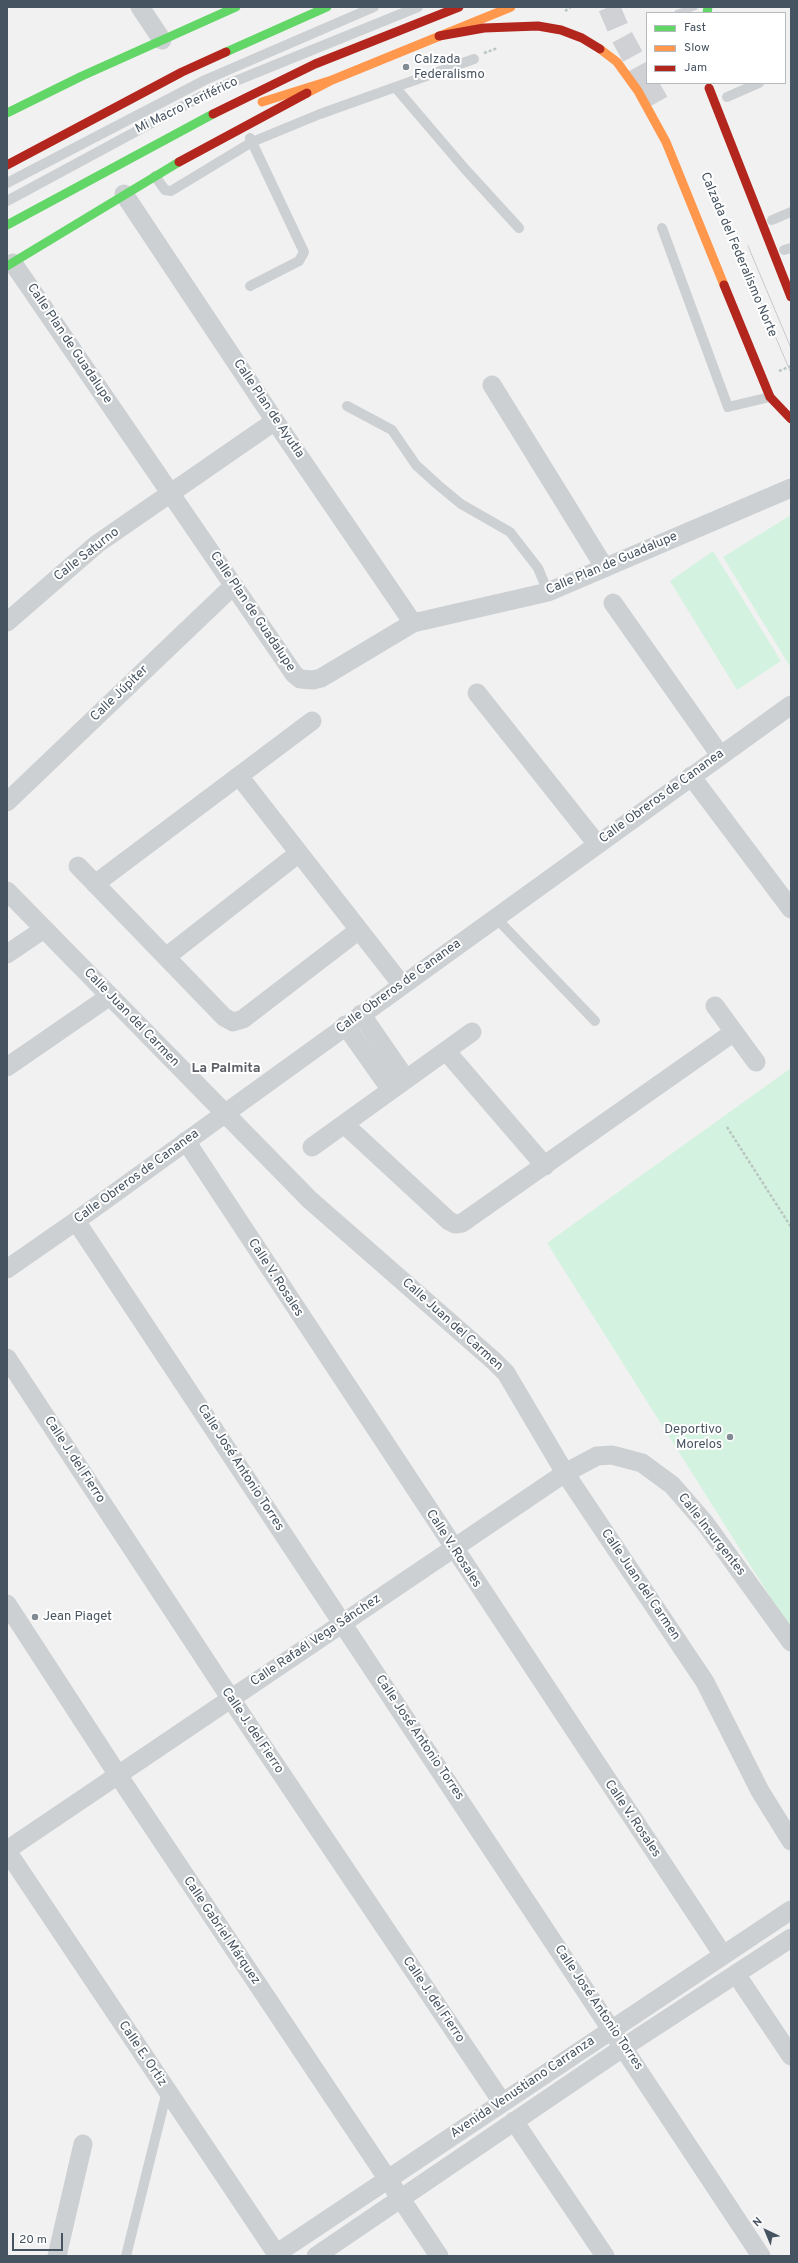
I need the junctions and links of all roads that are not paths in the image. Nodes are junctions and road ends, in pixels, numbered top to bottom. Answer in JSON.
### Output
{"nodes":[{"id":1,"x":140,"y":7,"type":"edge"},
{"id":2,"x":236,"y":7,"type":"edge"},
{"id":3,"x":327,"y":7,"type":"edge"},
{"id":4,"x":374,"y":7,"type":"edge"},
{"id":5,"x":418,"y":7,"type":"edge"},
{"id":6,"x":459,"y":7,"type":"edge"},
{"id":7,"x":511,"y":7,"type":"edge"},
{"id":8,"x":439,"y":36,"type":"junction"},
{"id":9,"x":162,"y":40,"type":"junction"},
{"id":10,"x":474,"y":59,"type":"dead end"},
{"id":11,"x":332,"y":80,"type":"junction"},
{"id":12,"x":757,"y":84,"type":"edge"},
{"id":13,"x":395,"y":87,"type":"junction"},
{"id":14,"x":709,"y":88,"type":"dead end"},
{"id":15,"x":727,"y":97,"type":"dead end"},
{"id":16,"x":7,"y":113,"type":"edge"},
{"id":17,"x":197,"y":122,"type":"junction"},
{"id":18,"x":244,"y":127,"type":"junction"},
{"id":19,"x":670,"y":130,"type":"dead end"},
{"id":20,"x":252,"y":142,"type":"junction"},
{"id":21,"x":7,"y":165,"type":"edge"},
{"id":22,"x":155,"y":176,"type":"junction"},
{"id":23,"x":7,"y":183,"type":"edge"},
{"id":24,"x":124,"y":194,"type":"junction"},
{"id":25,"x":698,"y":194,"type":"dead end"},
{"id":26,"x":7,"y":201,"type":"edge"},
{"id":27,"x":791,"y":212,"type":"edge"},
{"id":28,"x":771,"y":216,"type":"joint"},
{"id":29,"x":7,"y":225,"type":"edge"},
{"id":30,"x":519,"y":228,"type":"dead end"},
{"id":31,"x":662,"y":228,"type":"dead end"},
{"id":32,"x":777,"y":232,"type":"dead end"},
{"id":33,"x":786,"y":247,"type":"edge"},
{"id":34,"x":789,"y":260,"type":"dead end"},
{"id":35,"x":10,"y":264,"type":"edge"},
{"id":36,"x":250,"y":286,"type":"dead end"},
{"id":37,"x":791,"y":297,"type":"edge"},
{"id":38,"x":492,"y":385,"type":"dead end"},
{"id":39,"x":770,"y":397,"type":"junction"},
{"id":40,"x":786,"y":401,"type":"dead end"},
{"id":41,"x":348,"y":406,"type":"dead end"},
{"id":42,"x":791,"y":413,"type":"edge"},
{"id":43,"x":791,"y":418,"type":"edge"},
{"id":44,"x":275,"y":421,"type":"junction"},
{"id":45,"x":791,"y":488,"type":"edge"},
{"id":46,"x":172,"y":494,"type":"junction"},
{"id":47,"x":605,"y":568,"type":"junction"},
{"id":48,"x":233,"y":586,"type":"junction"},
{"id":49,"x":548,"y":592,"type":"junction"},
{"id":50,"x":613,"y":603,"type":"dead end"},
{"id":51,"x":7,"y":622,"type":"edge"},
{"id":52,"x":413,"y":623,"type":"junction"},
{"id":53,"x":477,"y":693,"type":"dead end"},
{"id":54,"x":791,"y":705,"type":"edge"},
{"id":55,"x":312,"y":721,"type":"dead end"},
{"id":56,"x":720,"y":755,"type":"junction"},
{"id":57,"x":239,"y":776,"type":"junction"},
{"id":58,"x":691,"y":776,"type":"junction"},
{"id":59,"x":7,"y":802,"type":"edge"},
{"id":60,"x":597,"y":844,"type":"junction"},
{"id":61,"x":299,"y":853,"type":"junction"},
{"id":62,"x":78,"y":866,"type":"dead end"},
{"id":63,"x":95,"y":884,"type":"junction"},
{"id":64,"x":7,"y":891,"type":"edge"},
{"id":65,"x":791,"y":909,"type":"edge"},
{"id":66,"x":495,"y":917,"type":"junction"},
{"id":67,"x":44,"y":929,"type":"junction"},
{"id":68,"x":359,"y":930,"type":"junction"},
{"id":69,"x":7,"y":954,"type":"edge"},
{"id":70,"x":166,"y":957,"type":"junction"},
{"id":71,"x":402,"y":985,"type":"junction"},
{"id":72,"x":110,"y":996,"type":"junction"},
{"id":73,"x":715,"y":1006,"type":"dead end"},
{"id":74,"x":361,"y":1014,"type":"junction"},
{"id":75,"x":595,"y":1021,"type":"dead end"},
{"id":76,"x":345,"y":1026,"type":"junction"},
{"id":77,"x":472,"y":1032,"type":"dead end"},
{"id":78,"x":734,"y":1032,"type":"junction"},
{"id":79,"x":446,"y":1050,"type":"junction"},
{"id":80,"x":756,"y":1062,"type":"dead end"},
{"id":81,"x":7,"y":1067,"type":"edge"},
{"id":82,"x":399,"y":1085,"type":"junction"},
{"id":83,"x":224,"y":1113,"type":"junction"},
{"id":84,"x":344,"y":1124,"type":"junction"},
{"id":85,"x":186,"y":1141,"type":"junction"},
{"id":86,"x":312,"y":1147,"type":"dead end"},
{"id":87,"x":545,"y":1166,"type":"junction"},
{"id":88,"x":76,"y":1221,"type":"junction"},
{"id":89,"x":7,"y":1269,"type":"edge"},
{"id":90,"x":7,"y":1358,"type":"edge"},
{"id":91,"x":565,"y":1473,"type":"junction"},
{"id":92,"x":453,"y":1549,"type":"junction"},
{"id":93,"x":7,"y":1604,"type":"edge"},
{"id":94,"x":342,"y":1623,"type":"junction"},
{"id":95,"x":791,"y":1642,"type":"edge"},
{"id":96,"x":231,"y":1699,"type":"junction"},
{"id":97,"x":118,"y":1775,"type":"junction"},
{"id":98,"x":791,"y":1841,"type":"edge"},
{"id":99,"x":7,"y":1851,"type":"edge"},
{"id":100,"x":791,"y":1910,"type":"edge"},
{"id":101,"x":791,"y":1938,"type":"edge"},
{"id":102,"x":723,"y":1955,"type":"junction"},
{"id":103,"x":736,"y":1974,"type":"junction"},
{"id":104,"x":612,"y":2028,"type":"junction"},
{"id":105,"x":624,"y":2047,"type":"junction"},
{"id":106,"x":791,"y":2056,"type":"edge"},
{"id":107,"x":167,"y":2091,"type":"junction"},
{"id":108,"x":502,"y":2102,"type":"junction"},
{"id":109,"x":514,"y":2121,"type":"junction"},
{"id":110,"x":83,"y":2144,"type":"dead end"},
{"id":111,"x":387,"y":2180,"type":"junction"},
{"id":112,"x":400,"y":2199,"type":"junction"},
{"id":113,"x":277,"y":2255,"type":"edge"},
{"id":114,"x":57,"y":2256,"type":"edge"},
{"id":115,"x":126,"y":2256,"type":"edge"},
{"id":116,"x":316,"y":2256,"type":"edge"},
{"id":117,"x":439,"y":2256,"type":"edge"},
{"id":118,"x":605,"y":2256,"type":"edge"},
{"id":119,"x":761,"y":2256,"type":"edge"}],
"edges":[{"from":1,"to":9,"type":"street"},
{"from":2,"to":9,"type":"main road"},
{"from":3,"to":21,"type":"main road"},
{"from":4,"to":23,"type":"lane","name":"Mi Macro Periférico"},
{"from":5,"to":26,"type":"lane","name":"Mi Macro Periférico"},
{"from":6,"to":17,"type":"main road"},
{"from":7,"to":8,"type":"main road"},
{"from":8,"to":11,"type":"main road"},
{"from":8,"to":39,"type":"main road"},
{"from":9,"to":16,"type":"main road"},
{"from":10,"to":13,"type":"lane"},
{"from":11,"to":17,"type":"main road"},
{"from":11,"to":18,"type":"main road"},
{"from":12,"to":15,"type":"lane"},
{"from":13,"to":20,"type":"lane"},
{"from":13,"to":30,"type":"lane"},
{"from":14,"to":37,"type":"main road"},
{"from":17,"to":29,"type":"main road"},
{"from":18,"to":20,"type":"lane"},
{"from":18,"to":22,"type":"main road"},
{"from":19,"to":25,"type":"main road","name":"Calzada del Federalismo Norte"},
{"from":20,"to":22,"type":"lane"},
{"from":20,"to":36,"type":"lane"},
{"from":22,"to":24,"type":"main road"},
{"from":24,"to":35,"type":"main road"},
{"from":24,"to":44,"type":"street","name":"Calle Plan de Ayutla"},
{"from":27,"to":28,"type":"lane"},
{"from":28,"to":32,"type":"main road"},
{"from":31,"to":39,"type":"lane"},
{"from":33,"to":34,"type":"main road"},
{"from":35,"to":46,"type":"street","name":"Calle Plan de Guadalupe"},
{"from":38,"to":47,"type":"street"},
{"from":39,"to":43,"type":"main road"},
{"from":40,"to":42,"type":"main road"},
{"from":41,"to":49,"type":"lane"},
{"from":44,"to":46,"type":"street","name":"Calle Saturno"},
{"from":44,"to":52,"type":"street","name":"Calle Plan de Ayutla"},
{"from":45,"to":47,"type":"street","name":"Calle Plan de Guadalupe"},
{"from":46,"to":48,"type":"street","name":"Calle Plan de Guadalupe"},
{"from":46,"to":51,"type":"street","name":"Calle Saturno"},
{"from":47,"to":49,"type":"street","name":"Calle Plan de Guadalupe"},
{"from":48,"to":52,"type":"street","name":"Calle Plan de Guadalupe"},
{"from":48,"to":59,"type":"street","name":"Calle Júpiter"},
{"from":49,"to":52,"type":"street","name":"Calle Plan de Guadalupe"},
{"from":50,"to":56,"type":"street"},
{"from":53,"to":60,"type":"street"},
{"from":54,"to":56,"type":"street","name":"Calle Obreros de Cananea"},
{"from":55,"to":57,"type":"street"},
{"from":56,"to":58,"type":"street","name":"Calle Obreros de Cananea"},
{"from":57,"to":61,"type":"street"},
{"from":57,"to":63,"type":"street"},
{"from":58,"to":60,"type":"street","name":"Calle Obreros de Cananea"},
{"from":58,"to":65,"type":"street"},
{"from":60,"to":66,"type":"street","name":"Calle Obreros de Cananea"},
{"from":61,"to":68,"type":"street"},
{"from":61,"to":70,"type":"street"},
{"from":62,"to":63,"type":"street"},
{"from":63,"to":70,"type":"street"},
{"from":64,"to":67,"type":"street","name":"Calle Juan del Carmen"},
{"from":66,"to":71,"type":"street","name":"Calle Obreros de Cananea"},
{"from":66,"to":75,"type":"lane"},
{"from":67,"to":69,"type":"street"},
{"from":67,"to":72,"type":"street","name":"Calle Juan del Carmen"},
{"from":68,"to":70,"type":"street"},
{"from":68,"to":71,"type":"street"},
{"from":71,"to":74,"type":"street","name":"Calle Obreros de Cananea"},
{"from":72,"to":81,"type":"street"},
{"from":72,"to":83,"type":"street","name":"Calle Juan del Carmen"},
{"from":73,"to":78,"type":"street"},
{"from":74,"to":76,"type":"street","name":"Calle Obreros de Cananea"},
{"from":74,"to":82,"type":"street"},
{"from":76,"to":82,"type":"street"},
{"from":76,"to":83,"type":"street","name":"Calle Obreros de Cananea"},
{"from":77,"to":79,"type":"street"},
{"from":78,"to":80,"type":"street"},
{"from":78,"to":87,"type":"street"},
{"from":79,"to":82,"type":"street"},
{"from":79,"to":87,"type":"street"},
{"from":82,"to":84,"type":"street"},
{"from":83,"to":85,"type":"street","name":"Calle Obreros de Cananea"},
{"from":83,"to":91,"type":"street","name":"Calle Juan del Carmen"},
{"from":84,"to":86,"type":"street"},
{"from":84,"to":87,"type":"street"},
{"from":85,"to":88,"type":"street","name":"Calle Obreros de Cananea"},
{"from":85,"to":92,"type":"street","name":"Calle V. Rosales"},
{"from":88,"to":89,"type":"street","name":"Calle Obreros de Cananea"},
{"from":88,"to":94,"type":"street","name":"Calle José Antonio Torres"},
{"from":90,"to":96,"type":"street","name":"Calle J. del Fierro"},
{"from":91,"to":92,"type":"street","name":"Calle Rafaél Vega Sánchez"},
{"from":91,"to":95,"type":"street","name":"Calle Insurgentes"},
{"from":91,"to":98,"type":"street","name":"Calle Juan del Carmen"},
{"from":92,"to":94,"type":"street","name":"Calle Rafaél Vega Sánchez"},
{"from":92,"to":102,"type":"street","name":"Calle V. Rosales"},
{"from":93,"to":97,"type":"street","name":"Calle Gabriel Márquez"},
{"from":94,"to":96,"type":"street","name":"Calle Rafaél Vega Sánchez"},
{"from":94,"to":104,"type":"street","name":"Calle José Antonio Torres"},
{"from":96,"to":97,"type":"street","name":"Calle Rafaél Vega Sánchez"},
{"from":96,"to":108,"type":"street","name":"Calle J. del Fierro"},
{"from":97,"to":99,"type":"street","name":"Calle Rafaél Vega Sánchez"},
{"from":97,"to":111,"type":"street","name":"Calle Gabriel Márquez"},
{"from":99,"to":107,"type":"street","name":"Calle E. Ortiz"},
{"from":100,"to":102,"type":"street","name":"Avenida Venustiano Carranza"},
{"from":101,"to":103,"type":"street","name":"Avenida Venustiano Carranza"},
{"from":102,"to":104,"type":"street","name":"Avenida Venustiano Carranza"},
{"from":103,"to":105,"type":"street","name":"Avenida Venustiano Carranza"},
{"from":103,"to":106,"type":"street"},
{"from":104,"to":105,"type":"street","name":"Calle José Antonio Torres"},
{"from":104,"to":108,"type":"street","name":"Avenida Venustiano Carranza"},
{"from":105,"to":109,"type":"street","name":"Avenida Venustiano Carranza"},
{"from":105,"to":119,"type":"street","name":"Calle José Antonio Torres"},
{"from":107,"to":113,"type":"street","name":"Calle E. Ortiz"},
{"from":107,"to":115,"type":"lane"},
{"from":108,"to":111,"type":"street","name":"Avenida Venustiano Carranza"},
{"from":109,"to":112,"type":"street","name":"Avenida Venustiano Carranza"},
{"from":109,"to":118,"type":"street"},
{"from":110,"to":114,"type":"street"},
{"from":111,"to":112,"type":"street","name":"Calle Gabriel Márquez"},
{"from":111,"to":113,"type":"street","name":"Avenida Venustiano Carranza"},
{"from":112,"to":116,"type":"street","name":"Avenida Venustiano Carranza"},
{"from":112,"to":117,"type":"street","name":"Calle Gabriel Márquez"}]}
